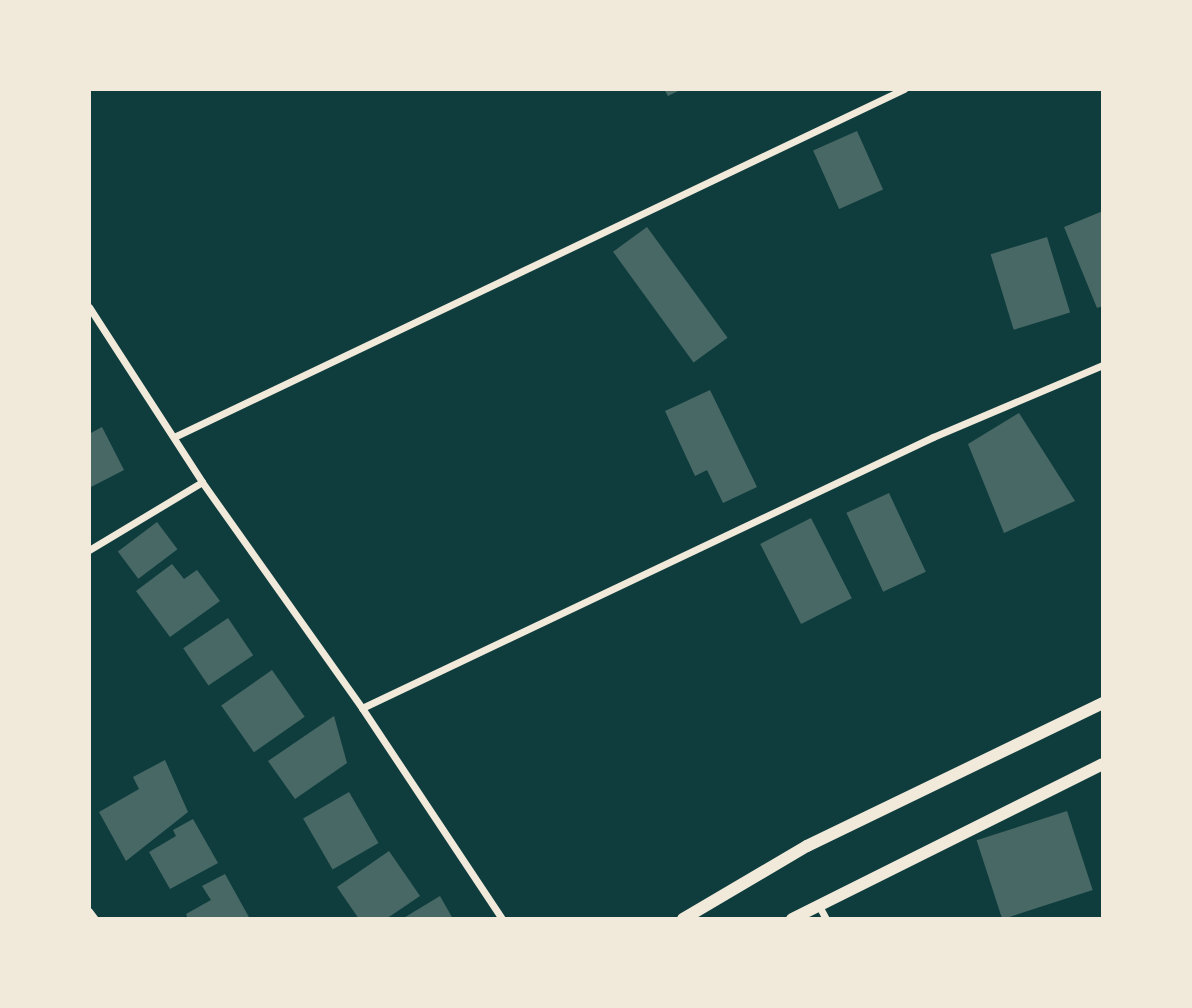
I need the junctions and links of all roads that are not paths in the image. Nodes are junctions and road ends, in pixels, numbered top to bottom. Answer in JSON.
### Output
{"nodes":[{"id":1,"x":904,"y":89,"type":"edge"},
{"id":2,"x":89,"y":307,"type":"edge"},
{"id":3,"x":1103,"y":365,"type":"edge"},
{"id":4,"x":174,"y":437,"type":"junction"},
{"id":5,"x":202,"y":482,"type":"junction"},
{"id":6,"x":89,"y":550,"type":"edge"},
{"id":7,"x":1103,"y":703,"type":"edge"},
{"id":8,"x":362,"y":708,"type":"junction"},
{"id":9,"x":1103,"y":764,"type":"edge"},
{"id":10,"x":817,"y":904,"type":"junction"},
{"id":11,"x":89,"y":911,"type":"edge"},
{"id":12,"x":95,"y":919,"type":"edge"},
{"id":13,"x":502,"y":919,"type":"edge"},
{"id":14,"x":683,"y":919,"type":"edge"},
{"id":15,"x":792,"y":919,"type":"edge"},
{"id":16,"x":826,"y":919,"type":"edge"}],
"edges":[{"from":1,"to":4,"type":"street"},
{"from":2,"to":4,"type":"street"},
{"from":3,"to":8,"type":"street"},
{"from":4,"to":5,"type":"street"},
{"from":5,"to":6,"type":"street"},
{"from":5,"to":8,"type":"street"},
{"from":7,"to":14,"type":"street"},
{"from":8,"to":13,"type":"street"},
{"from":9,"to":10,"type":"street"},
{"from":10,"to":15,"type":"street"},
{"from":10,"to":16,"type":"street"},
{"from":11,"to":12,"type":"street"}]}
